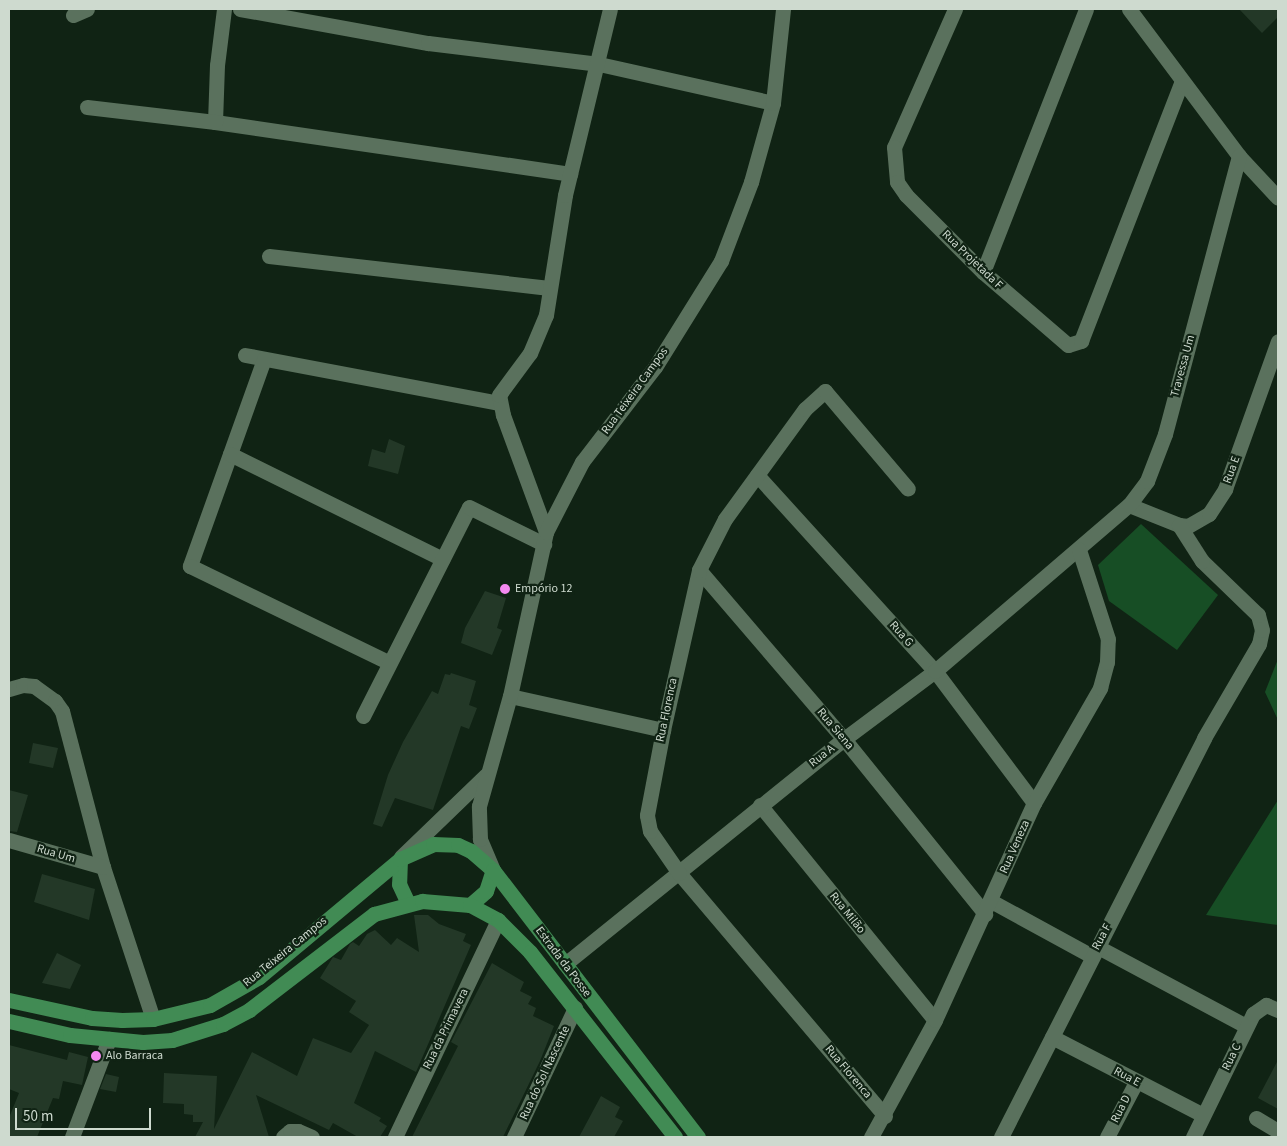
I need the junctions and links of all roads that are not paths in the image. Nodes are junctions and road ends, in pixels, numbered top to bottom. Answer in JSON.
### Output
{"nodes":[{"id":1,"x":88,"y":9,"type":"edge"},
{"id":2,"x":224,"y":9,"type":"edge"},
{"id":3,"x":240,"y":9,"type":"edge"},
{"id":4,"x":610,"y":9,"type":"edge"},
{"id":5,"x":783,"y":9,"type":"edge"},
{"id":6,"x":955,"y":9,"type":"edge"},
{"id":7,"x":1086,"y":9,"type":"edge"},
{"id":8,"x":1129,"y":9,"type":"edge"},
{"id":9,"x":73,"y":15,"type":"dead end"},
{"id":10,"x":599,"y":64,"type":"junction"},
{"id":11,"x":1182,"y":81,"type":"junction"},
{"id":12,"x":773,"y":103,"type":"junction"},
{"id":13,"x":87,"y":107,"type":"dead end"},
{"id":14,"x":215,"y":122,"type":"junction"},
{"id":15,"x":1239,"y":156,"type":"junction"},
{"id":16,"x":570,"y":174,"type":"junction"},
{"id":17,"x":1278,"y":198,"type":"edge"},
{"id":18,"x":269,"y":256,"type":"dead end"},
{"id":19,"x":984,"y":272,"type":"junction"},
{"id":20,"x":549,"y":288,"type":"junction"},
{"id":21,"x":1278,"y":341,"type":"edge"},
{"id":22,"x":245,"y":356,"type":"dead end"},
{"id":23,"x":264,"y":359,"type":"junction"},
{"id":24,"x":1275,"y":365,"type":"edge"},
{"id":25,"x":499,"y":403,"type":"junction"},
{"id":26,"x":230,"y":454,"type":"junction"},
{"id":27,"x":757,"y":475,"type":"junction"},
{"id":28,"x":908,"y":489,"type":"dead end"},
{"id":29,"x":1129,"y":506,"type":"junction"},
{"id":30,"x":1179,"y":526,"type":"junction"},
{"id":31,"x":545,"y":538,"type":"junction"},
{"id":32,"x":1079,"y":550,"type":"junction"},
{"id":33,"x":442,"y":559,"type":"junction"},
{"id":34,"x":699,"y":570,"type":"junction"},
{"id":35,"x":388,"y":662,"type":"junction"},
{"id":36,"x":935,"y":671,"type":"junction"},
{"id":37,"x":9,"y":689,"type":"edge"},
{"id":38,"x":510,"y":696,"type":"junction"},
{"id":39,"x":363,"y":716,"type":"dead end"},
{"id":40,"x":663,"y":730,"type":"junction"},
{"id":41,"x":844,"y":739,"type":"junction"},
{"id":42,"x":486,"y":775,"type":"junction"},
{"id":43,"x":1034,"y":803,"type":"junction"},
{"id":44,"x":760,"y":805,"type":"junction"},
{"id":45,"x":9,"y":840,"type":"edge"},
{"id":46,"x":400,"y":859,"type":"junction"},
{"id":47,"x":103,"y":867,"type":"junction"},
{"id":48,"x":493,"y":870,"type":"junction"},
{"id":49,"x":679,"y":873,"type":"junction"},
{"id":50,"x":408,"y":903,"type":"junction"},
{"id":51,"x":470,"y":905,"type":"junction"},
{"id":52,"x":988,"y":907,"type":"junction"},
{"id":53,"x":498,"y":920,"type":"junction"},
{"id":54,"x":1095,"y":951,"type":"junction"},
{"id":55,"x":565,"y":964,"type":"junction"},
{"id":56,"x":9,"y":1000,"type":"edge"},
{"id":57,"x":1272,"y":1007,"type":"edge"},
{"id":58,"x":575,"y":1008,"type":"junction"},
{"id":59,"x":153,"y":1018,"type":"junction"},
{"id":60,"x":935,"y":1020,"type":"junction"},
{"id":61,"x":9,"y":1021,"type":"edge"},
{"id":62,"x":1246,"y":1026,"type":"junction"},
{"id":63,"x":1052,"y":1037,"type":"junction"},
{"id":64,"x":109,"y":1039,"type":"junction"},
{"id":65,"x":1136,"y":1082,"type":"junction"},
{"id":66,"x":1204,"y":1115,"type":"junction"},
{"id":67,"x":885,"y":1116,"type":"junction"},
{"id":68,"x":1256,"y":1118,"type":"dead end"},
{"id":69,"x":1278,"y":1131,"type":"edge"},
{"id":70,"x":305,"y":1134,"type":"edge"},
{"id":71,"x":72,"y":1137,"type":"edge"},
{"id":72,"x":283,"y":1137,"type":"edge"},
{"id":73,"x":395,"y":1137,"type":"edge"},
{"id":74,"x":514,"y":1137,"type":"edge"},
{"id":75,"x":675,"y":1137,"type":"edge"},
{"id":76,"x":698,"y":1137,"type":"edge"},
{"id":77,"x":871,"y":1137,"type":"edge"},
{"id":78,"x":1002,"y":1137,"type":"edge"},
{"id":79,"x":1107,"y":1137,"type":"edge"},
{"id":80,"x":1193,"y":1137,"type":"edge"}],
"edges":[{"from":1,"to":9,"type":"street"},
{"from":2,"to":14,"type":"street"},
{"from":3,"to":10,"type":"street"},
{"from":4,"to":10,"type":"street"},
{"from":5,"to":12,"type":"street","name":"Rua Teixeira Campos"},
{"from":6,"to":19,"type":"street","name":"Rua Projetada F"},
{"from":7,"to":19,"type":"street"},
{"from":8,"to":11,"type":"street"},
{"from":10,"to":12,"type":"street"},
{"from":10,"to":16,"type":"street"},
{"from":11,"to":15,"type":"street"},
{"from":11,"to":19,"type":"street","name":"Rua Projetada F"},
{"from":12,"to":31,"type":"street","name":"Rua Teixeira Campos"},
{"from":13,"to":14,"type":"street"},
{"from":14,"to":16,"type":"street"},
{"from":15,"to":17,"type":"street"},
{"from":15,"to":29,"type":"street","name":"Travessa Um"},
{"from":16,"to":20,"type":"street"},
{"from":18,"to":20,"type":"street"},
{"from":20,"to":25,"type":"street"},
{"from":21,"to":24,"type":"street","name":"Rua E"},
{"from":22,"to":23,"type":"street"},
{"from":23,"to":25,"type":"street"},
{"from":23,"to":26,"type":"street"},
{"from":24,"to":30,"type":"street","name":"Rua E"},
{"from":25,"to":31,"type":"street"},
{"from":26,"to":33,"type":"street"},
{"from":26,"to":35,"type":"street"},
{"from":27,"to":28,"type":"street","name":"Rua Florenca"},
{"from":27,"to":34,"type":"street","name":"Rua Florenca"},
{"from":27,"to":36,"type":"street","name":"Rua G"},
{"from":29,"to":30,"type":"street"},
{"from":29,"to":32,"type":"street","name":"Travessa Um"},
{"from":30,"to":54,"type":"street","name":"Rua F"},
{"from":31,"to":33,"type":"street"},
{"from":31,"to":38,"type":"street","name":"Rua Teixeira Campos"},
{"from":32,"to":36,"type":"street","name":"Rua A"},
{"from":32,"to":43,"type":"street","name":"Rua Veneza"},
{"from":33,"to":35,"type":"street"},
{"from":34,"to":40,"type":"street","name":"Rua Florenca"},
{"from":34,"to":41,"type":"street","name":"Rua Siena"},
{"from":35,"to":39,"type":"street"},
{"from":36,"to":41,"type":"street","name":"Rua A"},
{"from":36,"to":43,"type":"street","name":"Rua G"},
{"from":37,"to":47,"type":"street"},
{"from":38,"to":40,"type":"street"},
{"from":38,"to":42,"type":"street","name":"Rua Teixeira Campos"},
{"from":40,"to":49,"type":"street","name":"Rua Florenca"},
{"from":41,"to":44,"type":"street","name":"Rua A"},
{"from":41,"to":52,"type":"street","name":"Rua Siena"},
{"from":42,"to":46,"type":"street","name":"Rua Teixeira Campos"},
{"from":42,"to":48,"type":"street","name":"Rua Teixeira Campos"},
{"from":43,"to":52,"type":"street","name":"Rua Veneza"},
{"from":44,"to":49,"type":"street","name":"Rua A"},
{"from":44,"to":60,"type":"street","name":"Rua Milão"},
{"from":45,"to":47,"type":"street","name":"Rua Um"},
{"from":46,"to":48,"type":"main road","name":"Estrada da Posse"},
{"from":46,"to":50,"type":"main road"},
{"from":46,"to":59,"type":"main road","name":"Rua Teixeira Campos"},
{"from":47,"to":59,"type":"street"},
{"from":48,"to":51,"type":"main road"},
{"from":48,"to":55,"type":"main road","name":"Estrada da Posse"},
{"from":49,"to":55,"type":"street","name":"Rua A"},
{"from":49,"to":67,"type":"street","name":"Rua Florenca"},
{"from":50,"to":51,"type":"main road","name":"Rua Teixeira Campos"},
{"from":50,"to":64,"type":"main road","name":"Rua Teixeira Campos"},
{"from":51,"to":53,"type":"main road","name":"Estrada da Posse"},
{"from":52,"to":54,"type":"street"},
{"from":52,"to":60,"type":"street","name":"Rua Veneza"},
{"from":53,"to":58,"type":"main road","name":"Estrada da Posse"},
{"from":53,"to":73,"type":"street","name":"Rua da Primavera"},
{"from":54,"to":62,"type":"street"},
{"from":54,"to":63,"type":"street","name":"Rua F"},
{"from":55,"to":76,"type":"main road","name":"Estrada da Posse"},
{"from":56,"to":59,"type":"main road","name":"Rua Teixeira Campos"},
{"from":57,"to":62,"type":"street","name":"Rua C"},
{"from":58,"to":74,"type":"street","name":"Rua do Sol Nascente"},
{"from":58,"to":75,"type":"main road","name":"Estrada da Posse"},
{"from":60,"to":67,"type":"street","name":"Rua Veneza"},
{"from":61,"to":64,"type":"main road","name":"Rua Teixeira Campos"},
{"from":62,"to":66,"type":"street","name":"Rua C"},
{"from":63,"to":65,"type":"street","name":"Rua E"},
{"from":63,"to":78,"type":"street","name":"Rua F"},
{"from":64,"to":71,"type":"street"},
{"from":65,"to":66,"type":"street","name":"Rua E"},
{"from":65,"to":79,"type":"street","name":"Rua D"},
{"from":66,"to":80,"type":"street"},
{"from":67,"to":77,"type":"street","name":"Rua Veneza"},
{"from":68,"to":69,"type":"street"},
{"from":70,"to":72,"type":"street"}]}
